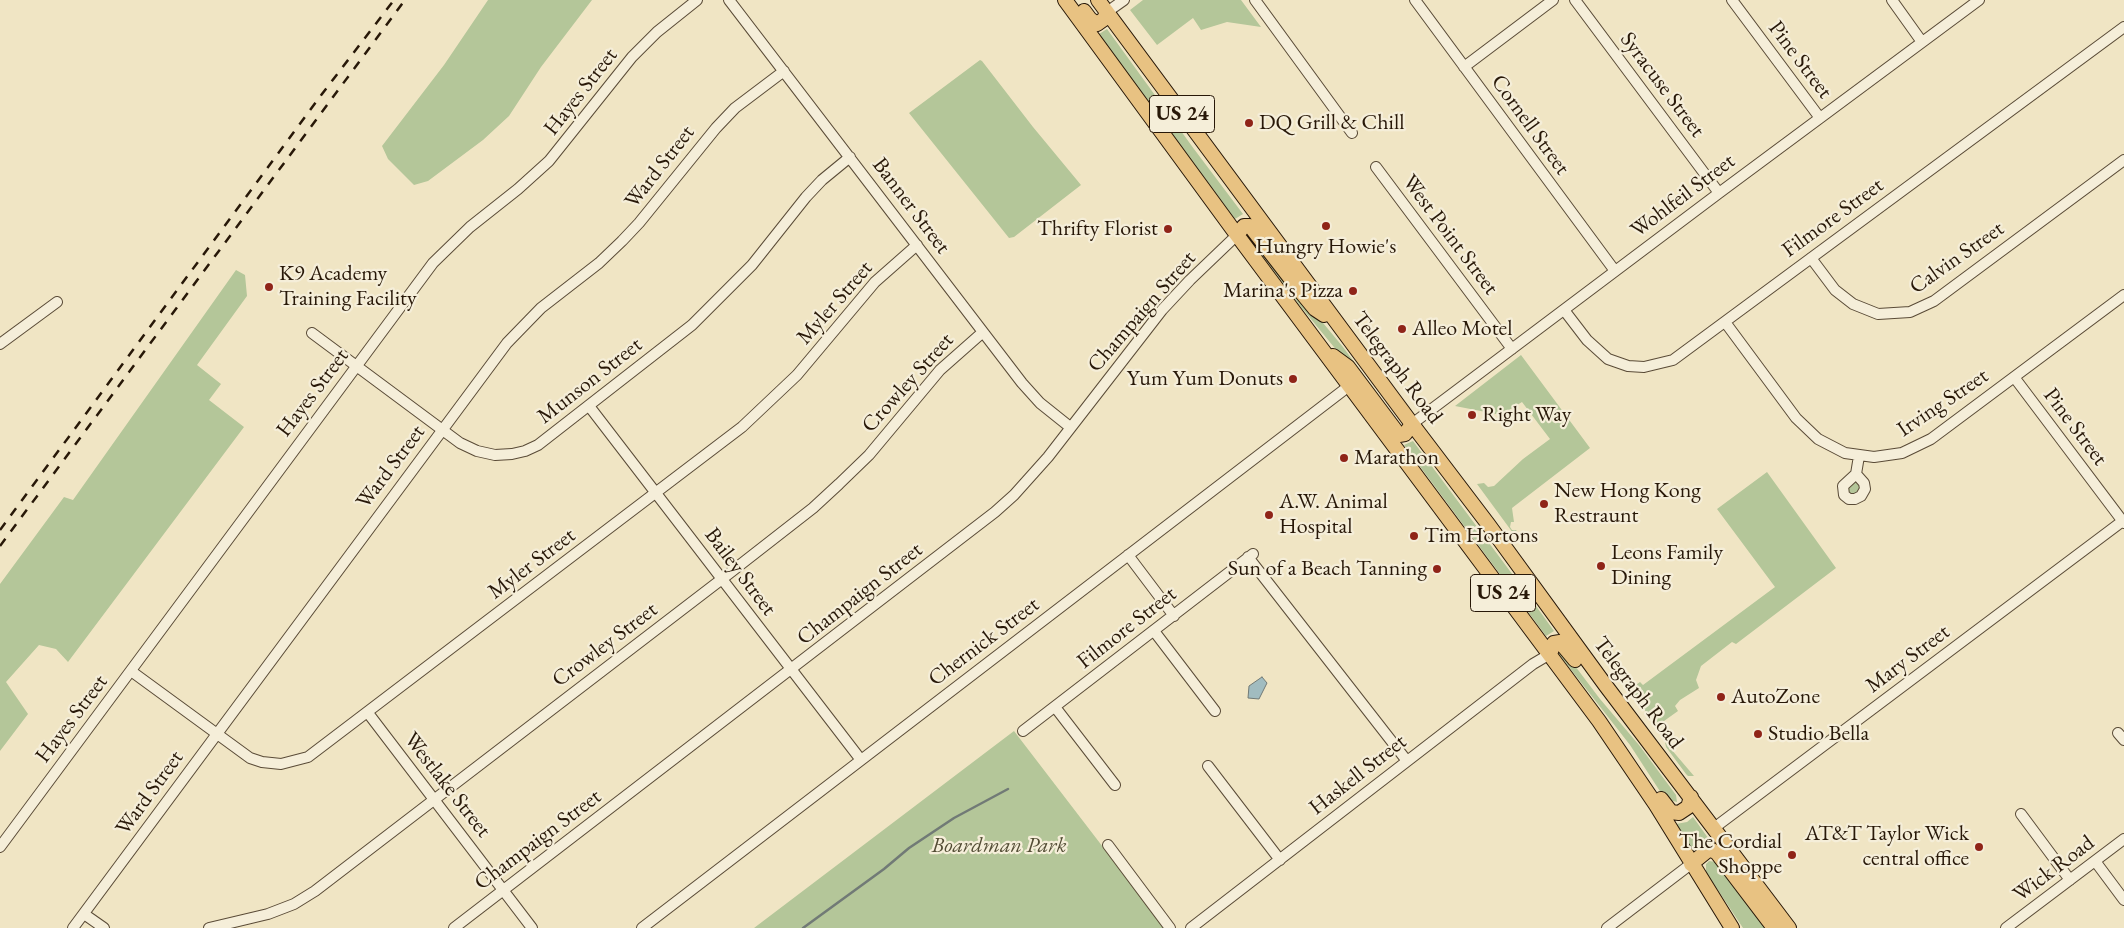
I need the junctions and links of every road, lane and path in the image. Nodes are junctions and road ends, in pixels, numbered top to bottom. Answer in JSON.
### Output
{"nodes":[{"id":1,"x":697,"y":0,"type":"edge"},
{"id":2,"x":729,"y":0,"type":"edge"},
{"id":3,"x":1065,"y":0,"type":"edge"},
{"id":4,"x":1076,"y":0,"type":"edge"},
{"id":5,"x":1098,"y":0,"type":"edge"},
{"id":6,"x":1124,"y":0,"type":"edge"},
{"id":7,"x":1255,"y":0,"type":"edge"},
{"id":8,"x":1415,"y":0,"type":"edge"},
{"id":9,"x":1553,"y":0,"type":"edge"},
{"id":10,"x":1575,"y":0,"type":"edge"},
{"id":11,"x":1732,"y":0,"type":"edge"},
{"id":12,"x":1892,"y":0,"type":"edge"},
{"id":13,"x":1979,"y":0,"type":"edge"},
{"id":14,"x":1107,"y":12,"type":"junction"},
{"id":15,"x":2124,"y":28,"type":"edge"},
{"id":16,"x":1922,"y":42,"type":"junction"},
{"id":17,"x":1464,"y":66,"type":"junction"},
{"id":18,"x":784,"y":71,"type":"junction"},
{"id":19,"x":1820,"y":118,"type":"junction"},
{"id":20,"x":1352,"y":133,"type":"dead end"},
{"id":21,"x":850,"y":157,"type":"junction"},
{"id":22,"x":2124,"y":160,"type":"edge"},
{"id":23,"x":1376,"y":167,"type":"dead end"},
{"id":24,"x":1719,"y":193,"type":"junction"},
{"id":25,"x":1237,"y":235,"type":"junction"},
{"id":26,"x":916,"y":246,"type":"junction"},
{"id":27,"x":1811,"y":258,"type":"junction"},
{"id":28,"x":1615,"y":272,"type":"junction"},
{"id":29,"x":2124,"y":295,"type":"edge"},
{"id":30,"x":57,"y":302,"type":"dead end"},
{"id":31,"x":1564,"y":310,"type":"junction"},
{"id":32,"x":1725,"y":322,"type":"junction"},
{"id":33,"x":1337,"y":324,"type":"junction"},
{"id":34,"x":983,"y":332,"type":"junction"},
{"id":35,"x":312,"y":333,"type":"dead end"},
{"id":36,"x":0,"y":344,"type":"edge"},
{"id":37,"x":1320,"y":347,"type":"junction"},
{"id":38,"x":1512,"y":349,"type":"junction"},
{"id":39,"x":357,"y":366,"type":"junction"},
{"id":40,"x":2014,"y":377,"type":"junction"},
{"id":41,"x":1349,"y":386,"type":"junction"},
{"id":42,"x":589,"y":406,"type":"junction"},
{"id":43,"x":1412,"y":424,"type":"junction"},
{"id":44,"x":1070,"y":427,"type":"junction"},
{"id":45,"x":442,"y":430,"type":"junction"},
{"id":46,"x":1859,"y":456,"type":"junction"},
{"id":47,"x":1856,"y":474,"type":"dead end"},
{"id":48,"x":656,"y":492,"type":"junction"},
{"id":49,"x":2123,"y":521,"type":"edge"},
{"id":50,"x":1128,"y":555,"type":"junction"},
{"id":51,"x":722,"y":579,"type":"junction"},
{"id":52,"x":1174,"y":616,"type":"junction"},
{"id":53,"x":1154,"y":631,"type":"junction"},
{"id":54,"x":1550,"y":654,"type":"junction"},
{"id":55,"x":131,"y":670,"type":"junction"},
{"id":56,"x":791,"y":670,"type":"junction"},
{"id":57,"x":1055,"y":707,"type":"junction"},
{"id":58,"x":1215,"y":711,"type":"dead end"},
{"id":59,"x":368,"y":713,"type":"junction"},
{"id":60,"x":1599,"y":721,"type":"junction"},
{"id":61,"x":1633,"y":722,"type":"junction"},
{"id":62,"x":1023,"y":731,"type":"dead end"},
{"id":63,"x":217,"y":734,"type":"junction"},
{"id":64,"x":861,"y":760,"type":"junction"},
{"id":65,"x":1407,"y":761,"type":"junction"},
{"id":66,"x":1208,"y":766,"type":"dead end"},
{"id":67,"x":1115,"y":785,"type":"dead end"},
{"id":68,"x":1691,"y":796,"type":"junction"},
{"id":69,"x":435,"y":800,"type":"junction"},
{"id":70,"x":2021,"y":814,"type":"dead end"},
{"id":71,"x":1714,"y":828,"type":"junction"},
{"id":72,"x":2124,"y":839,"type":"edge"},
{"id":73,"x":1108,"y":845,"type":"dead end"},
{"id":74,"x":0,"y":847,"type":"edge"},
{"id":75,"x":1280,"y":860,"type":"junction"},
{"id":76,"x":2095,"y":861,"type":"junction"},
{"id":77,"x":1691,"y":864,"type":"junction"},
{"id":78,"x":2070,"y":880,"type":"junction"},
{"id":79,"x":503,"y":890,"type":"junction"},
{"id":80,"x":2124,"y":900,"type":"edge"},
{"id":81,"x":84,"y":914,"type":"junction"},
{"id":82,"x":2010,"y":927,"type":"edge"},
{"id":83,"x":73,"y":928,"type":"edge"},
{"id":84,"x":104,"y":928,"type":"edge"},
{"id":85,"x":208,"y":928,"type":"edge"},
{"id":86,"x":454,"y":928,"type":"edge"},
{"id":87,"x":532,"y":928,"type":"edge"},
{"id":88,"x":642,"y":928,"type":"edge"},
{"id":89,"x":1170,"y":928,"type":"edge"},
{"id":90,"x":1191,"y":928,"type":"edge"},
{"id":91,"x":1607,"y":928,"type":"edge"},
{"id":92,"x":1732,"y":928,"type":"edge"},
{"id":93,"x":1774,"y":928,"type":"edge"},
{"id":94,"x":1789,"y":928,"type":"edge"}],
"edges":[{"from":1,"to":39,"type":"street","name":"Hayes Street"},
{"from":2,"to":18,"type":"street","name":"Banner Street"},
{"from":3,"to":25,"type":"main road","number":"US 24"},
{"from":4,"to":14,"type":"main road"},
{"from":5,"to":14,"type":"main road","name":"Telegraph Road","number":"US 24"},
{"from":6,"to":14,"type":"street"},
{"from":7,"to":20,"type":"street"},
{"from":8,"to":17,"type":"street","name":"Cornell Street"},
{"from":9,"to":17,"type":"street"},
{"from":10,"to":24,"type":"street","name":"Syracuse Street"},
{"from":11,"to":19,"type":"street","name":"Pine Street"},
{"from":12,"to":16,"type":"street"},
{"from":13,"to":16,"type":"street","name":"Wohlfeil Street"},
{"from":14,"to":33,"type":"main road","name":"Telegraph Road","number":"US 24"},
{"from":15,"to":27,"type":"street","name":"Filmore Street"},
{"from":16,"to":19,"type":"street","name":"Wohlfeil Street"},
{"from":17,"to":28,"type":"street","name":"Cornell Street"},
{"from":18,"to":21,"type":"street","name":"Banner Street"},
{"from":18,"to":45,"type":"street","name":"Ward Street"},
{"from":19,"to":24,"type":"street","name":"Wohlfeil Street"},
{"from":21,"to":26,"type":"street","name":"Banner Street"},
{"from":21,"to":42,"type":"street","name":"Munson Street"},
{"from":22,"to":27,"type":"street","name":"Calvin Street"},
{"from":23,"to":38,"type":"street","name":"West Point Street"},
{"from":24,"to":28,"type":"street","name":"Wohlfeil Street"},
{"from":25,"to":33,"type":"main road"},
{"from":25,"to":37,"type":"main road","number":"US 24"},
{"from":25,"to":44,"type":"street","name":"Champaign Street"},
{"from":26,"to":34,"type":"street","name":"Banner Street"},
{"from":26,"to":48,"type":"street","name":"Myler Street"},
{"from":27,"to":32,"type":"street","name":"Filmore Street"},
{"from":28,"to":31,"type":"street","name":"Wohlfeil Street"},
{"from":29,"to":40,"type":"street","name":"Irving Street"},
{"from":30,"to":36,"type":"street"},
{"from":31,"to":32,"type":"street","name":"Filmore Street"},
{"from":31,"to":38,"type":"street","name":"Wohlfeil Street"},
{"from":32,"to":46,"type":"street","name":"Irving Street"},
{"from":33,"to":43,"type":"main road","name":"Telegraph Road","number":"US 24"},
{"from":34,"to":44,"type":"street","name":"Banner Street"},
{"from":34,"to":51,"type":"street","name":"Crowley Street"},
{"from":35,"to":39,"type":"street","name":"Munson Street"},
{"from":37,"to":41,"type":"main road","number":"US 24"},
{"from":37,"to":43,"type":"main road"},
{"from":38,"to":43,"type":"street","name":"Wohlfeil Street"},
{"from":39,"to":45,"type":"street","name":"Munson Street"},
{"from":39,"to":55,"type":"street","name":"Hayes Street"},
{"from":40,"to":46,"type":"street","name":"Irving Street"},
{"from":40,"to":49,"type":"street","name":"Pine Street"},
{"from":41,"to":50,"type":"street","name":"Chernick Street"},
{"from":41,"to":54,"type":"main road","number":"US 24"},
{"from":42,"to":45,"type":"street","name":"Munson Street"},
{"from":42,"to":48,"type":"street","name":"Bailey Street"},
{"from":43,"to":61,"type":"main road","name":"Telegraph Road","number":"US 24"},
{"from":44,"to":56,"type":"street","name":"Champaign Street"},
{"from":45,"to":63,"type":"street","name":"Ward Street"},
{"from":46,"to":47,"type":"street"},
{"from":48,"to":51,"type":"street","name":"Bailey Street"},
{"from":48,"to":59,"type":"street","name":"Myler Street"},
{"from":49,"to":71,"type":"street","name":"Mary Street"},
{"from":50,"to":52,"type":"street"},
{"from":50,"to":64,"type":"street","name":"Chernick Street"},
{"from":51,"to":56,"type":"street","name":"Bailey Street"},
{"from":51,"to":69,"type":"street","name":"Crowley Street"},
{"from":52,"to":53,"type":"street","name":"Filmore Street"},
{"from":52,"to":65,"type":"street","name":"Filmore Street"},
{"from":53,"to":57,"type":"street","name":"Filmore Street"},
{"from":53,"to":58,"type":"street"},
{"from":54,"to":60,"type":"main road","number":"US 24"},
{"from":54,"to":61,"type":"main road"},
{"from":54,"to":65,"type":"street","name":"Haskell Street"},
{"from":55,"to":63,"type":"street","name":"Myler Street"},
{"from":55,"to":74,"type":"street","name":"Hayes Street"},
{"from":56,"to":64,"type":"street","name":"Bailey Street"},
{"from":56,"to":79,"type":"street","name":"Champaign Street"},
{"from":57,"to":62,"type":"street","name":"Filmore Street"},
{"from":57,"to":67,"type":"street"},
{"from":59,"to":63,"type":"street","name":"Myler Street"},
{"from":59,"to":69,"type":"street","name":"Westlake Street"},
{"from":60,"to":68,"type":"main road"},
{"from":60,"to":77,"type":"main road","number":"US 24"},
{"from":61,"to":68,"type":"main road","name":"Telegraph Road","number":"US 24"},
{"from":63,"to":81,"type":"street","name":"Ward Street"},
{"from":64,"to":88,"type":"street","name":"Chernick Street"},
{"from":65,"to":75,"type":"street","name":"Haskell Street"},
{"from":66,"to":75,"type":"street"},
{"from":68,"to":71,"type":"main road","name":"Telegraph Road","number":"US 24"},
{"from":69,"to":79,"type":"street","name":"Westlake Street"},
{"from":69,"to":85,"type":"street","name":"Crowley Street"},
{"from":70,"to":78,"type":"street"},
{"from":71,"to":94,"type":"main road","name":"Telegraph Road","number":"US 24"},
{"from":72,"to":76,"type":"street","name":"Wick Road"},
{"from":73,"to":89,"type":"street"},
{"from":75,"to":90,"type":"street","name":"Haskell Street"},
{"from":76,"to":78,"type":"street","name":"Wick Road"},
{"from":76,"to":80,"type":"street"},
{"from":77,"to":91,"type":"street"},
{"from":77,"to":92,"type":"main road","number":"US 24"},
{"from":77,"to":93,"type":"main road"},
{"from":78,"to":82,"type":"street","name":"Wick Road"},
{"from":79,"to":86,"type":"street","name":"Champaign Street"},
{"from":79,"to":87,"type":"street","name":"Westlake Street"},
{"from":81,"to":83,"type":"street","name":"Ward Street"},
{"from":81,"to":84,"type":"street"}]}
